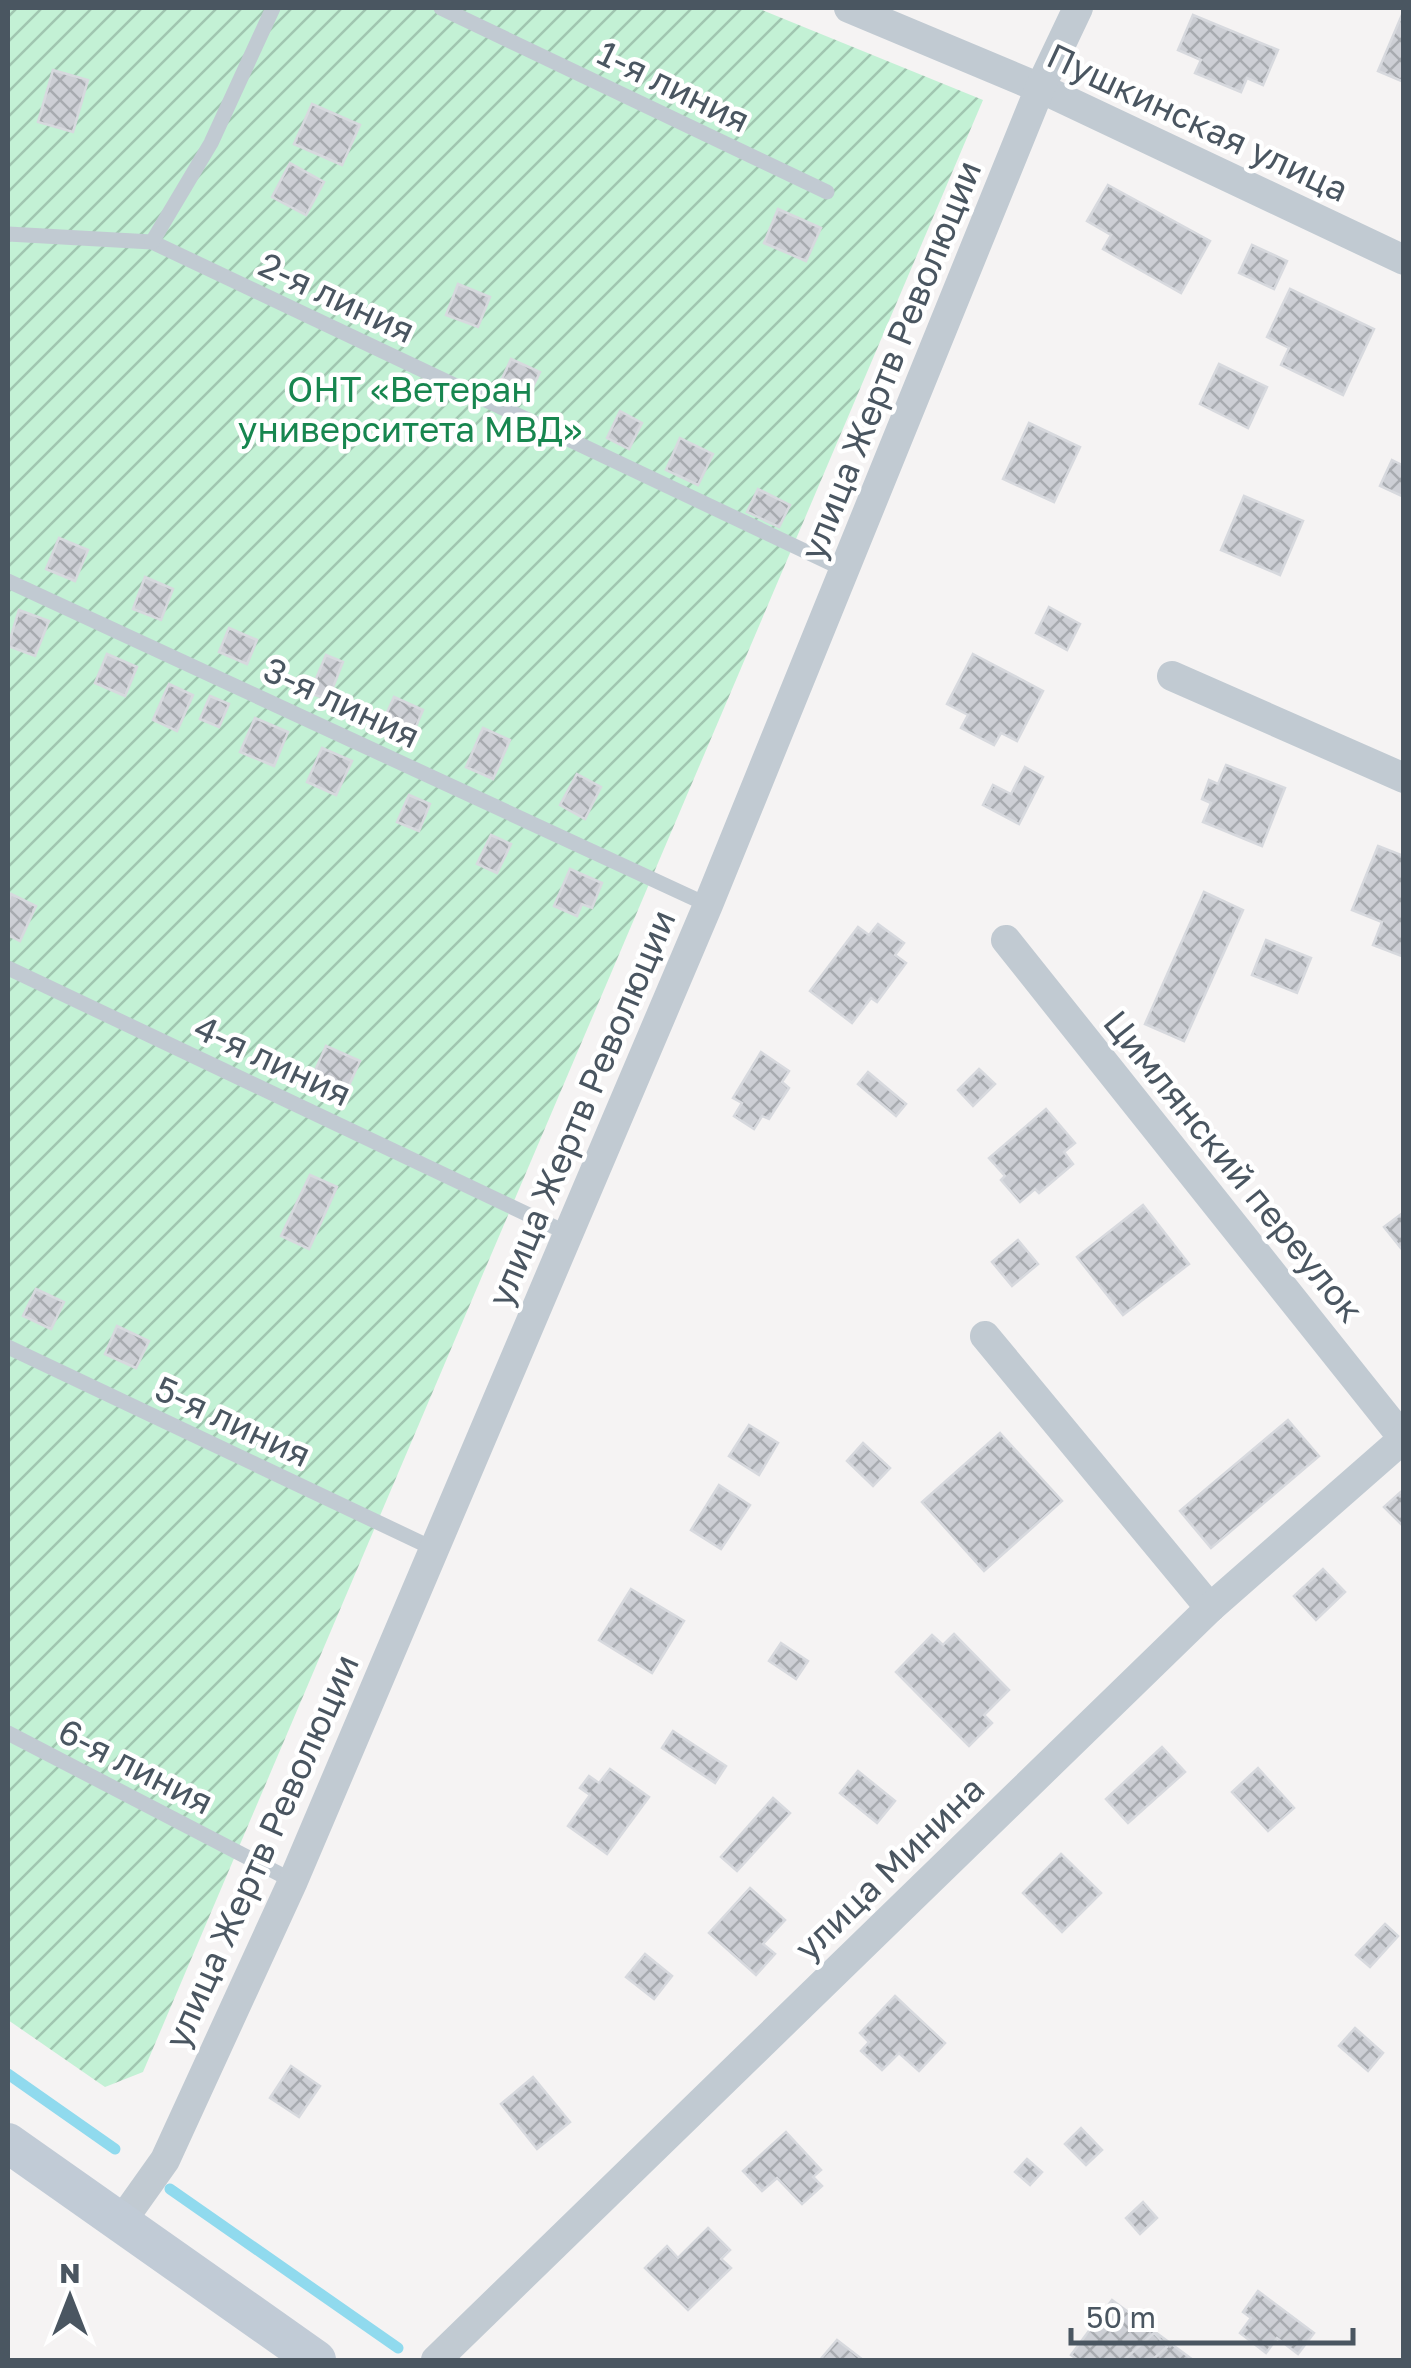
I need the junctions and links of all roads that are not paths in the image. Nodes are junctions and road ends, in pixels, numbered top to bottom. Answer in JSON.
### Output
{"nodes":[{"id":1,"x":272,"y":8,"type":"edge"},
{"id":2,"x":442,"y":8,"type":"edge"},
{"id":3,"x":849,"y":8,"type":"edge"},
{"id":4,"x":1078,"y":8,"type":"edge"},
{"id":5,"x":1040,"y":88,"type":"junction"},
{"id":6,"x":828,"y":192,"type":"dead end"},
{"id":7,"x":8,"y":234,"type":"edge"},
{"id":8,"x":152,"y":242,"type":"junction"},
{"id":9,"x":1404,"y":260,"type":"edge"},
{"id":10,"x":845,"y":570,"type":"junction"},
{"id":11,"x":8,"y":580,"type":"edge"},
{"id":12,"x":1172,"y":676,"type":"dead end"},
{"id":13,"x":1404,"y":778,"type":"edge"},
{"id":14,"x":708,"y":905,"type":"junction"},
{"id":15,"x":1006,"y":940,"type":"dead end"},
{"id":16,"x":8,"y":968,"type":"edge"},
{"id":17,"x":569,"y":1234,"type":"junction"},
{"id":18,"x":986,"y":1336,"type":"dead end"},
{"id":19,"x":8,"y":1347,"type":"edge"},
{"id":20,"x":1403,"y":1438,"type":"edge"},
{"id":21,"x":432,"y":1548,"type":"junction"},
{"id":22,"x":1210,"y":1608,"type":"junction"},
{"id":23,"x":8,"y":1733,"type":"edge"},
{"id":24,"x":292,"y":1881,"type":"junction"},
{"id":25,"x":8,"y":2143,"type":"edge"},
{"id":26,"x":121,"y":2222,"type":"junction"},
{"id":27,"x":316,"y":2360,"type":"edge"},
{"id":28,"x":436,"y":2360,"type":"edge"}],
"edges":[{"from":1,"to":8,"type":"lane"},
{"from":2,"to":6,"type":"lane","name":"1-я линия"},
{"from":3,"to":5,"type":"street","name":"Пушкинская улица"},
{"from":4,"to":5,"type":"street","name":"улица Жертв Революции"},
{"from":5,"to":9,"type":"street","name":"Пушкинская улица"},
{"from":5,"to":10,"type":"street","name":"улица Жертв Революции"},
{"from":7,"to":8,"type":"lane","name":"2-я линия"},
{"from":8,"to":10,"type":"lane","name":"2-я линия"},
{"from":10,"to":14,"type":"street","name":"улица Жертв Революции"},
{"from":11,"to":14,"type":"lane","name":"3-я линия"},
{"from":12,"to":13,"type":"street"},
{"from":14,"to":17,"type":"street","name":"улица Жертв Революции"},
{"from":15,"to":20,"type":"street","name":"Цимлянский переулок"},
{"from":16,"to":17,"type":"lane","name":"4-я линия"},
{"from":17,"to":21,"type":"street","name":"улица Жертв Революции"},
{"from":18,"to":22,"type":"street"},
{"from":19,"to":21,"type":"lane","name":"5-я линия"},
{"from":20,"to":22,"type":"street","name":"улица Минина"},
{"from":21,"to":24,"type":"street","name":"улица Жертв Революции"},
{"from":22,"to":28,"type":"street","name":"улица Минина"},
{"from":23,"to":24,"type":"lane","name":"6-я линия"},
{"from":24,"to":26,"type":"street","name":"улица Жертв Революции"},
{"from":25,"to":26,"type":"main road"},
{"from":26,"to":27,"type":"main road"}]}
